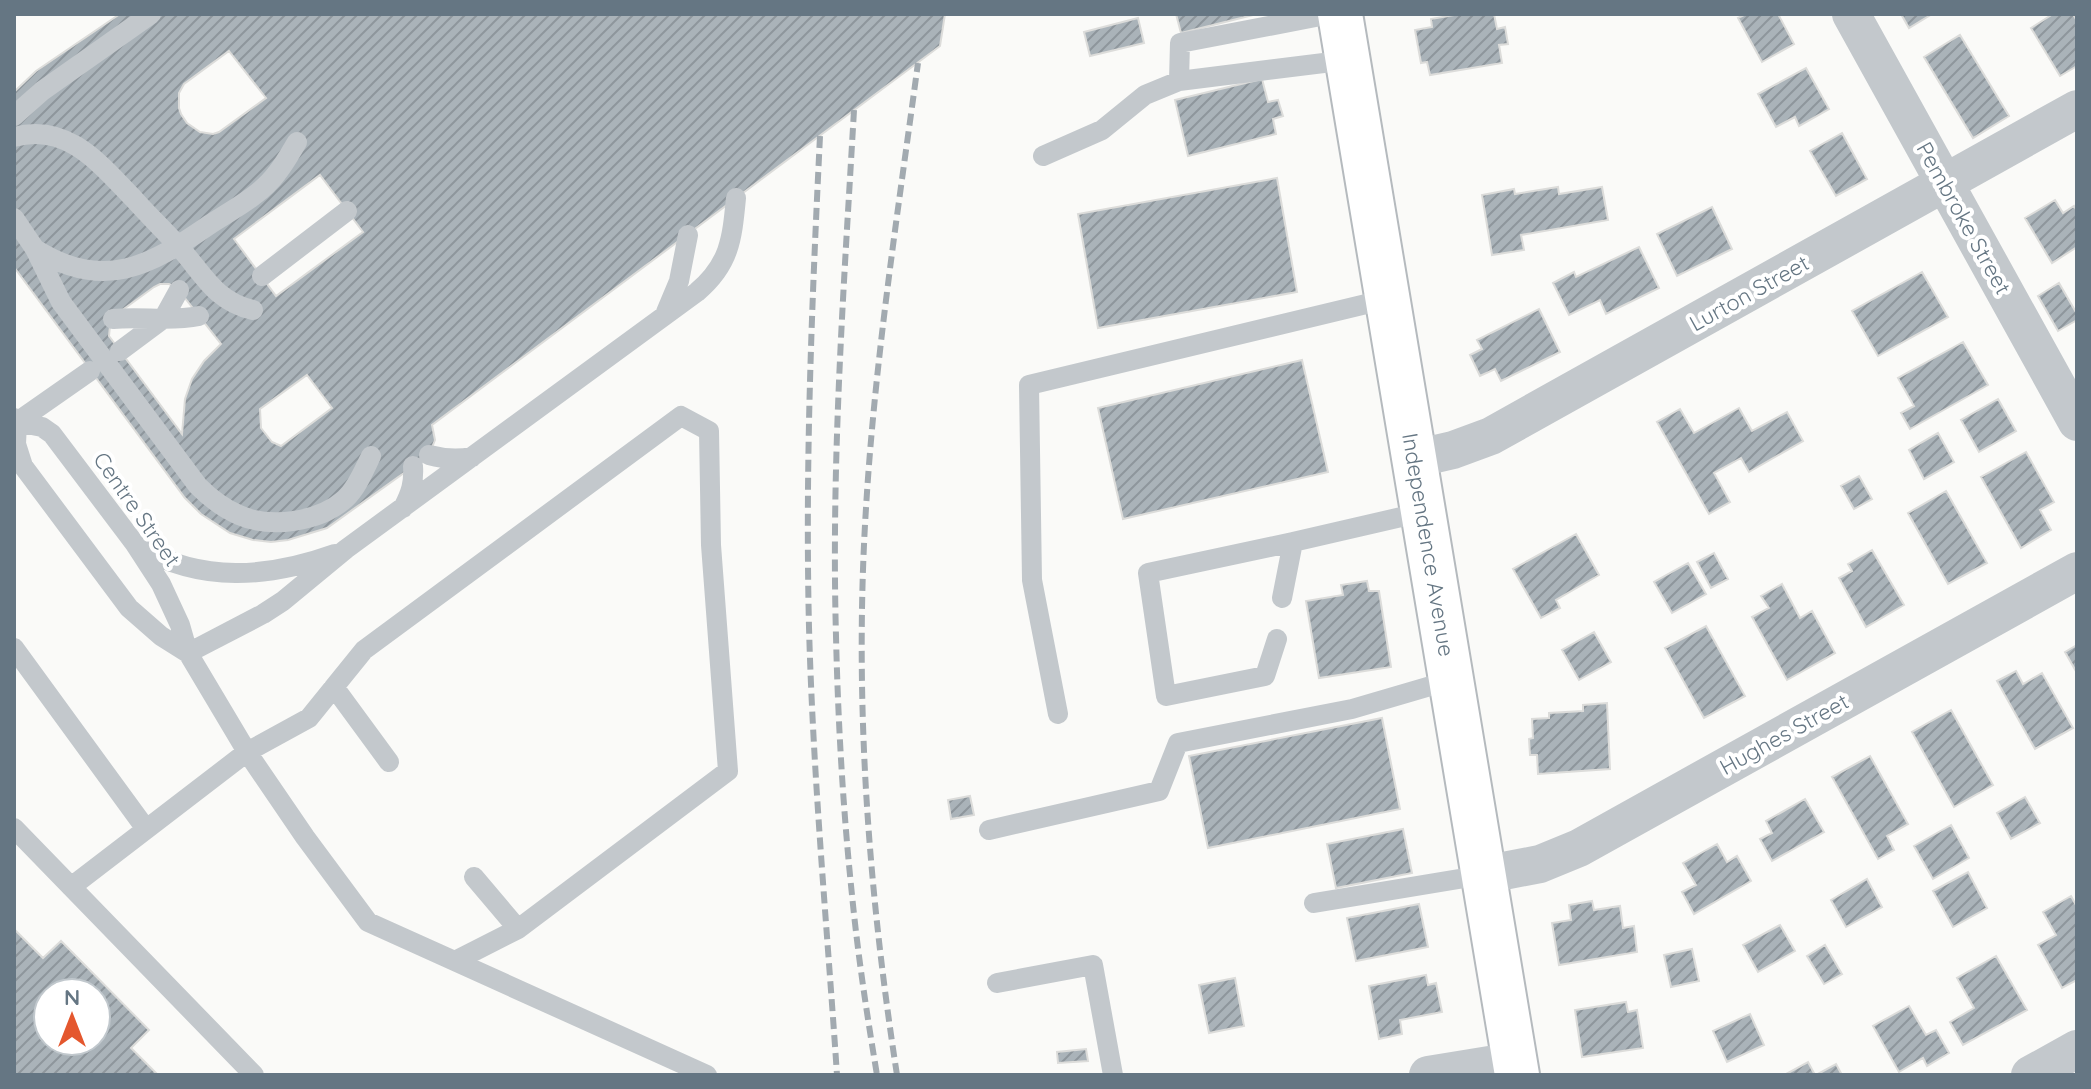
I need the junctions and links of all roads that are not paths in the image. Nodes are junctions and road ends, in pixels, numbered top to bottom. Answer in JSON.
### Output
{"nodes":[{"id":1,"x":151,"y":14,"type":"edge"},
{"id":2,"x":1331,"y":14,"type":"edge"},
{"id":3,"x":1340,"y":14,"type":"edge"},
{"id":4,"x":1851,"y":14,"type":"edge"},
{"id":5,"x":1348,"y":60,"type":"junction"},
{"id":6,"x":1179,"y":81,"type":"junction"},
{"id":7,"x":2077,"y":109,"type":"edge"},
{"id":8,"x":14,"y":116,"type":"edge"},
{"id":9,"x":14,"y":137,"type":"edge"},
{"id":10,"x":297,"y":142,"type":"dead end"},
{"id":11,"x":1043,"y":156,"type":"dead end"},
{"id":12,"x":1944,"y":184,"type":"junction"},
{"id":13,"x":736,"y":198,"type":"dead end"},
{"id":14,"x":347,"y":211,"type":"dead end"},
{"id":15,"x":14,"y":218,"type":"edge"},
{"id":16,"x":688,"y":235,"type":"dead end"},
{"id":17,"x":179,"y":246,"type":"junction"},
{"id":18,"x":35,"y":249,"type":"junction"},
{"id":19,"x":262,"y":276,"type":"dead end"},
{"id":20,"x":179,"y":290,"type":"dead end"},
{"id":21,"x":1387,"y":299,"type":"junction"},
{"id":22,"x":253,"y":310,"type":"dead end"},
{"id":23,"x":199,"y":316,"type":"dead end"},
{"id":24,"x":664,"y":316,"type":"junction"},
{"id":25,"x":113,"y":319,"type":"dead end"},
{"id":26,"x":163,"y":319,"type":"junction"},
{"id":27,"x":120,"y":351,"type":"dead end"},
{"id":28,"x":90,"y":371,"type":"dead end"},
{"id":29,"x":15,"y":420,"type":"edge"},
{"id":30,"x":2077,"y":422,"type":"edge"},
{"id":31,"x":371,"y":456,"type":"dead end"},
{"id":32,"x":472,"y":457,"type":"junction"},
{"id":33,"x":1414,"y":459,"type":"junction"},
{"id":34,"x":403,"y":508,"type":"junction"},
{"id":35,"x":1423,"y":512,"type":"junction"},
{"id":36,"x":1293,"y":542,"type":"junction"},
{"id":37,"x":135,"y":544,"type":"junction"},
{"id":38,"x":346,"y":549,"type":"junction"},
{"id":39,"x":2077,"y":571,"type":"edge"},
{"id":40,"x":1282,"y":598,"type":"dead end"},
{"id":41,"x":1277,"y":639,"type":"dead end"},
{"id":42,"x":14,"y":648,"type":"edge"},
{"id":43,"x":188,"y":653,"type":"junction"},
{"id":44,"x":1451,"y":680,"type":"junction"},
{"id":45,"x":334,"y":687,"type":"junction"},
{"id":46,"x":1058,"y":714,"type":"dead end"},
{"id":47,"x":247,"y":752,"type":"junction"},
{"id":48,"x":389,"y":762,"type":"dead end"},
{"id":49,"x":14,"y":828,"type":"edge"},
{"id":50,"x":146,"y":829,"type":"junction"},
{"id":51,"x":989,"y":830,"type":"dead end"},
{"id":52,"x":1483,"y":875,"type":"junction"},
{"id":53,"x":474,"y":877,"type":"dead end"},
{"id":54,"x":71,"y":887,"type":"junction"},
{"id":55,"x":1314,"y":903,"type":"dead end"},
{"id":56,"x":518,"y":929,"type":"junction"},
{"id":57,"x":455,"y":961,"type":"junction"},
{"id":58,"x":997,"y":983,"type":"dead end"},
{"id":59,"x":2077,"y":1049,"type":"edge"},
{"id":60,"x":1516,"y":1068,"type":"edge"},
{"id":61,"x":254,"y":1075,"type":"edge"},
{"id":62,"x":707,"y":1075,"type":"edge"},
{"id":63,"x":1113,"y":1075,"type":"edge"},
{"id":64,"x":1428,"y":1075,"type":"edge"},
{"id":65,"x":2030,"y":1075,"type":"edge"}],
"edges":[{"from":1,"to":8,"type":"lane"},
{"from":2,"to":6,"type":"lane"},
{"from":3,"to":5,"type":"main road","name":"Independence Avenue"},
{"from":4,"to":12,"type":"street","name":"Pembroke Street"},
{"from":5,"to":6,"type":"lane"},
{"from":5,"to":21,"type":"main road","name":"Independence Avenue"},
{"from":6,"to":11,"type":"lane"},
{"from":7,"to":12,"type":"street","name":"Lurton Street"},
{"from":9,"to":17,"type":"lane"},
{"from":10,"to":17,"type":"lane"},
{"from":12,"to":30,"type":"street","name":"Pembroke Street"},
{"from":12,"to":33,"type":"street","name":"Lurton Street"},
{"from":13,"to":24,"type":"lane"},
{"from":14,"to":19,"type":"lane"},
{"from":15,"to":18,"type":"lane"},
{"from":16,"to":24,"type":"lane"},
{"from":17,"to":18,"type":"lane"},
{"from":17,"to":22,"type":"lane"},
{"from":18,"to":31,"type":"lane"},
{"from":20,"to":26,"type":"lane"},
{"from":21,"to":33,"type":"main road","name":"Independence Avenue"},
{"from":21,"to":46,"type":"lane"},
{"from":23,"to":26,"type":"lane"},
{"from":24,"to":32,"type":"lane"},
{"from":25,"to":26,"type":"lane"},
{"from":26,"to":27,"type":"lane"},
{"from":28,"to":29,"type":"lane"},
{"from":29,"to":37,"type":"lane","name":"Centre Street"},
{"from":29,"to":43,"type":"lane","name":"Centre Street"},
{"from":32,"to":34,"type":"lane"},
{"from":32,"to":34,"type":"lane"},
{"from":33,"to":35,"type":"main road","name":"Independence Avenue"},
{"from":34,"to":38,"type":"lane"},
{"from":35,"to":36,"type":"lane"},
{"from":35,"to":44,"type":"main road","name":"Independence Avenue"},
{"from":36,"to":40,"type":"lane"},
{"from":36,"to":41,"type":"lane"},
{"from":37,"to":38,"type":"lane"},
{"from":37,"to":43,"type":"lane","name":"Centre Street"},
{"from":38,"to":43,"type":"lane"},
{"from":39,"to":52,"type":"street","name":"Hughes Street"},
{"from":42,"to":50,"type":"lane"},
{"from":43,"to":47,"type":"lane","name":"Centre Street"},
{"from":44,"to":51,"type":"lane"},
{"from":44,"to":52,"type":"main road","name":"Independence Avenue"},
{"from":45,"to":47,"type":"lane"},
{"from":45,"to":48,"type":"lane"},
{"from":45,"to":56,"type":"lane"},
{"from":47,"to":50,"type":"lane"},
{"from":47,"to":57,"type":"lane","name":"Centre Street"},
{"from":49,"to":54,"type":"lane"},
{"from":50,"to":54,"type":"lane"},
{"from":52,"to":55,"type":"lane"},
{"from":52,"to":60,"type":"main road","name":"Independence Avenue"},
{"from":53,"to":56,"type":"lane"},
{"from":54,"to":61,"type":"lane"},
{"from":56,"to":57,"type":"lane"},
{"from":57,"to":62,"type":"lane","name":"Centre Street"},
{"from":58,"to":63,"type":"lane"},
{"from":59,"to":65,"type":"street"},
{"from":60,"to":64,"type":"street"}]}
